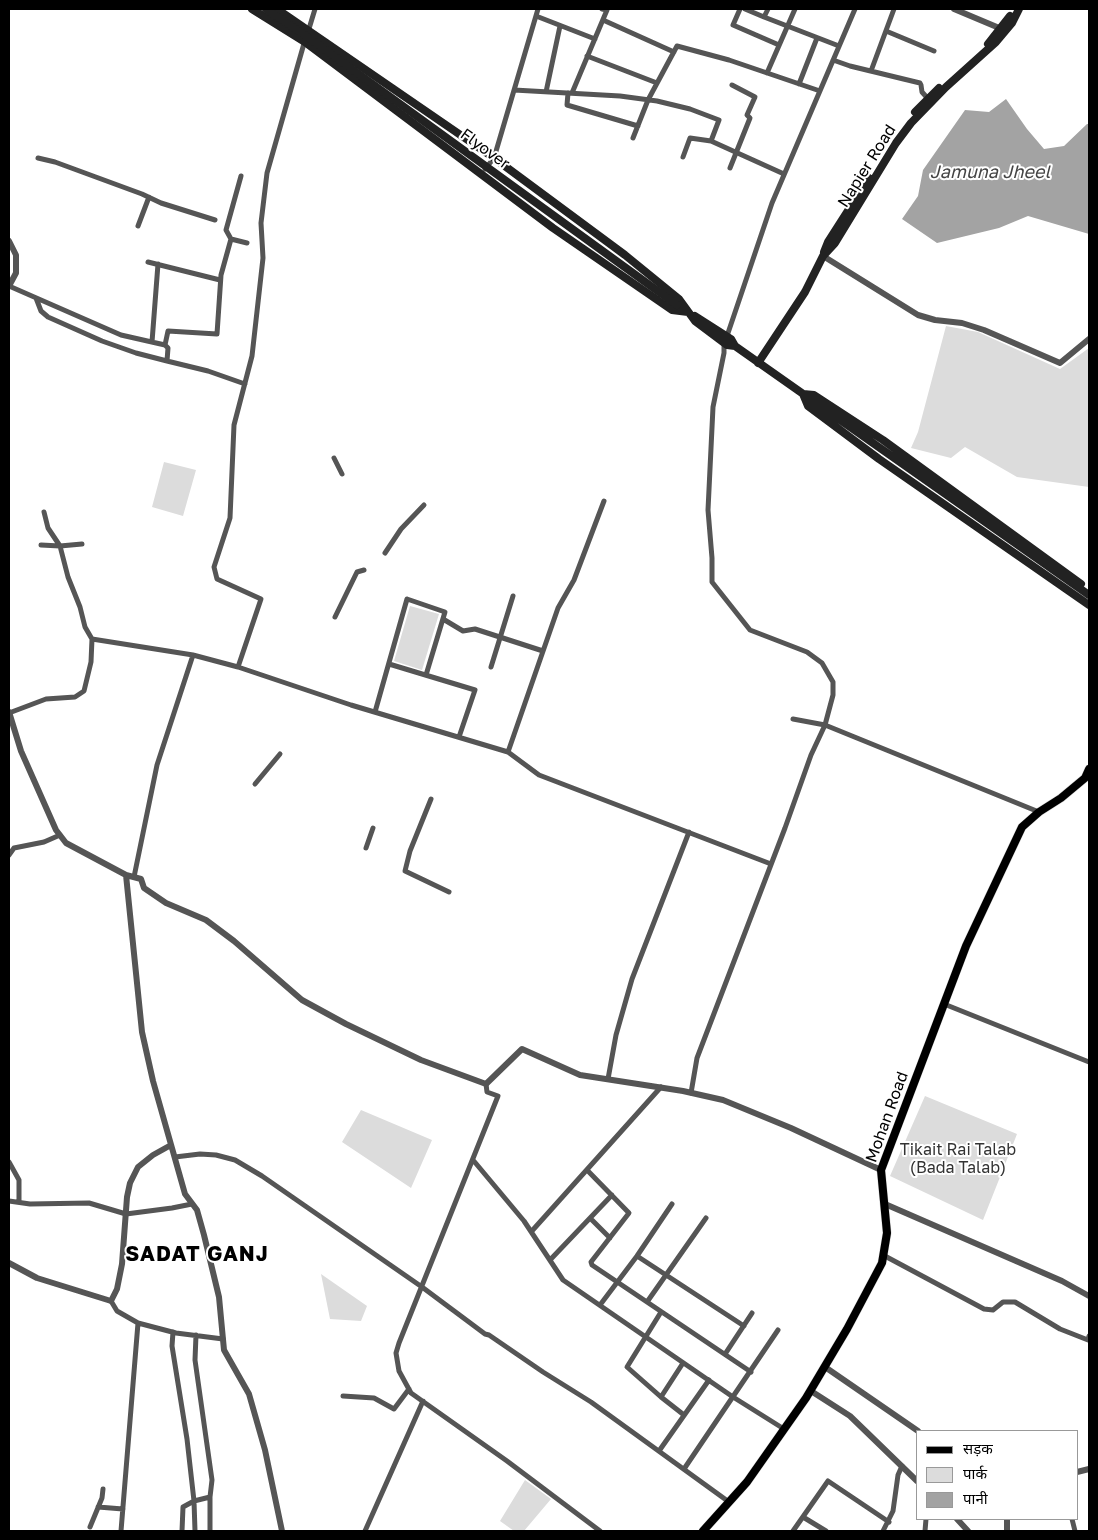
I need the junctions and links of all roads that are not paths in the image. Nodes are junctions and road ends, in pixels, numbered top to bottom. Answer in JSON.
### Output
{"nodes":[{"id":1,"x":252,"y":9,"type":"edge"},
{"id":2,"x":266,"y":9,"type":"edge"},
{"id":3,"x":277,"y":9,"type":"edge"},
{"id":4,"x":315,"y":9,"type":"edge"},
{"id":5,"x":538,"y":9,"type":"edge"},
{"id":6,"x":602,"y":9,"type":"edge"},
{"id":7,"x":740,"y":9,"type":"edge"},
{"id":8,"x":744,"y":9,"type":"edge"},
{"id":9,"x":768,"y":9,"type":"edge"},
{"id":10,"x":795,"y":9,"type":"edge"},
{"id":11,"x":855,"y":9,"type":"edge"},
{"id":12,"x":894,"y":9,"type":"edge"},
{"id":13,"x":954,"y":9,"type":"edge"},
{"id":14,"x":1013,"y":9,"type":"edge"},
{"id":15,"x":1019,"y":9,"type":"edge"},
{"id":16,"x":536,"y":16,"type":"junction"},
{"id":17,"x":764,"y":17,"type":"junction"},
{"id":18,"x":603,"y":20,"type":"junction"},
{"id":19,"x":560,"y":26,"type":"junction"},
{"id":20,"x":788,"y":26,"type":"junction"},
{"id":21,"x":308,"y":30,"type":"junction"},
{"id":22,"x":1003,"y":30,"type":"junction"},
{"id":23,"x":886,"y":32,"type":"junction"},
{"id":24,"x":817,"y":38,"type":"junction"},
{"id":25,"x":595,"y":39,"type":"junction"},
{"id":26,"x":305,"y":42,"type":"junction"},
{"id":27,"x":779,"y":45,"type":"junction"},
{"id":28,"x":839,"y":46,"type":"junction"},
{"id":29,"x":934,"y":51,"type":"dead end"},
{"id":30,"x":674,"y":52,"type":"junction"},
{"id":31,"x":587,"y":56,"type":"junction"},
{"id":32,"x":833,"y":60,"type":"junction"},
{"id":33,"x":871,"y":71,"type":"junction"},
{"id":34,"x":767,"y":73,"type":"junction"},
{"id":35,"x":657,"y":83,"type":"junction"},
{"id":36,"x":800,"y":84,"type":"junction"},
{"id":37,"x":732,"y":86,"type":"dead end"},
{"id":38,"x":514,"y":90,"type":"junction"},
{"id":39,"x":820,"y":91,"type":"junction"},
{"id":40,"x":546,"y":92,"type":"junction"},
{"id":41,"x":570,"y":93,"type":"junction"},
{"id":42,"x":648,"y":100,"type":"junction"},
{"id":43,"x":930,"y":100,"type":"junction"},
{"id":44,"x":638,"y":126,"type":"junction"},
{"id":45,"x":633,"y":138,"type":"dead end"},
{"id":46,"x":711,"y":142,"type":"junction"},
{"id":47,"x":736,"y":153,"type":"junction"},
{"id":48,"x":683,"y":157,"type":"dead end"},
{"id":49,"x":38,"y":158,"type":"dead end"},
{"id":50,"x":494,"y":158,"type":"junction"},
{"id":51,"x":730,"y":168,"type":"dead end"},
{"id":52,"x":481,"y":174,"type":"junction"},
{"id":53,"x":784,"y":174,"type":"junction"},
{"id":54,"x":242,"y":176,"type":"dead end"},
{"id":55,"x":149,"y":197,"type":"junction"},
{"id":56,"x":215,"y":220,"type":"dead end"},
{"id":57,"x":138,"y":226,"type":"dead end"},
{"id":58,"x":231,"y":238,"type":"junction"},
{"id":59,"x":9,"y":241,"type":"edge"},
{"id":60,"x":247,"y":243,"type":"dead end"},
{"id":61,"x":823,"y":256,"type":"junction"},
{"id":62,"x":148,"y":262,"type":"dead end"},
{"id":63,"x":158,"y":264,"type":"junction"},
{"id":64,"x":220,"y":280,"type":"junction"},
{"id":65,"x":9,"y":286,"type":"edge"},
{"id":66,"x":36,"y":298,"type":"junction"},
{"id":67,"x":690,"y":314,"type":"junction"},
{"id":68,"x":77,"y":316,"type":"junction"},
{"id":69,"x":72,"y":328,"type":"junction"},
{"id":70,"x":726,"y":339,"type":"junction"},
{"id":71,"x":1089,"y":339,"type":"edge"},
{"id":72,"x":152,"y":342,"type":"junction"},
{"id":73,"x":165,"y":345,"type":"junction"},
{"id":74,"x":760,"y":360,"type":"junction"},
{"id":75,"x":167,"y":361,"type":"junction"},
{"id":76,"x":245,"y":384,"type":"junction"},
{"id":77,"x":803,"y":394,"type":"junction"},
{"id":78,"x":334,"y":458,"type":"dead end"},
{"id":79,"x":342,"y":474,"type":"dead end"},
{"id":80,"x":604,"y":501,"type":"dead end"},
{"id":81,"x":424,"y":505,"type":"dead end"},
{"id":82,"x":44,"y":512,"type":"dead end"},
{"id":83,"x":82,"y":544,"type":"dead end"},
{"id":84,"x":41,"y":545,"type":"dead end"},
{"id":85,"x":60,"y":546,"type":"junction"},
{"id":86,"x":385,"y":554,"type":"dead end"},
{"id":87,"x":364,"y":570,"type":"dead end"},
{"id":88,"x":1089,"y":589,"type":"edge"},
{"id":89,"x":1089,"y":595,"type":"edge"},
{"id":90,"x":513,"y":596,"type":"dead end"},
{"id":91,"x":1089,"y":605,"type":"edge"},
{"id":92,"x":335,"y":617,"type":"dead end"},
{"id":93,"x":443,"y":619,"type":"junction"},
{"id":94,"x":500,"y":637,"type":"junction"},
{"id":95,"x":92,"y":639,"type":"junction"},
{"id":96,"x":543,"y":651,"type":"junction"},
{"id":97,"x":193,"y":655,"type":"junction"},
{"id":98,"x":389,"y":664,"type":"junction"},
{"id":99,"x":238,"y":666,"type":"junction"},
{"id":100,"x":492,"y":667,"type":"dead end"},
{"id":101,"x":426,"y":675,"type":"junction"},
{"id":102,"x":375,"y":712,"type":"junction"},
{"id":103,"x":9,"y":713,"type":"edge"},
{"id":104,"x":793,"y":719,"type":"dead end"},
{"id":105,"x":825,"y":725,"type":"junction"},
{"id":106,"x":459,"y":737,"type":"junction"},
{"id":107,"x":508,"y":752,"type":"junction"},
{"id":108,"x":280,"y":754,"type":"dead end"},
{"id":109,"x":1089,"y":772,"type":"edge"},
{"id":110,"x":255,"y":784,"type":"dead end"},
{"id":111,"x":431,"y":799,"type":"dead end"},
{"id":112,"x":1039,"y":812,"type":"junction"},
{"id":113,"x":373,"y":828,"type":"dead end"},
{"id":114,"x":689,"y":832,"type":"junction"},
{"id":115,"x":60,"y":835,"type":"junction"},
{"id":116,"x":366,"y":848,"type":"dead end"},
{"id":117,"x":9,"y":855,"type":"edge"},
{"id":118,"x":771,"y":864,"type":"junction"},
{"id":119,"x":126,"y":875,"type":"junction"},
{"id":120,"x":134,"y":877,"type":"junction"},
{"id":121,"x":449,"y":892,"type":"dead end"},
{"id":122,"x":944,"y":1004,"type":"junction"},
{"id":123,"x":1089,"y":1062,"type":"edge"},
{"id":124,"x":608,"y":1079,"type":"junction"},
{"id":125,"x":486,"y":1084,"type":"junction"},
{"id":126,"x":661,"y":1088,"type":"junction"},
{"id":127,"x":691,"y":1093,"type":"junction"},
{"id":128,"x":171,"y":1145,"type":"junction"},
{"id":129,"x":174,"y":1157,"type":"junction"},
{"id":130,"x":473,"y":1160,"type":"junction"},
{"id":131,"x":9,"y":1162,"type":"edge"},
{"id":132,"x":587,"y":1170,"type":"junction"},
{"id":133,"x":881,"y":1170,"type":"junction"},
{"id":134,"x":612,"y":1195,"type":"junction"},
{"id":135,"x":9,"y":1202,"type":"edge"},
{"id":136,"x":19,"y":1202,"type":"junction"},
{"id":137,"x":192,"y":1204,"type":"junction"},
{"id":138,"x":672,"y":1204,"type":"dead end"},
{"id":139,"x":885,"y":1204,"type":"junction"},
{"id":140,"x":126,"y":1214,"type":"junction"},
{"id":141,"x":590,"y":1218,"type":"junction"},
{"id":142,"x":706,"y":1218,"type":"dead end"},
{"id":143,"x":531,"y":1232,"type":"junction"},
{"id":144,"x":610,"y":1238,"type":"junction"},
{"id":145,"x":883,"y":1255,"type":"junction"},
{"id":146,"x":638,"y":1256,"type":"junction"},
{"id":147,"x":550,"y":1260,"type":"junction"},
{"id":148,"x":9,"y":1263,"type":"edge"},
{"id":149,"x":667,"y":1274,"type":"junction"},
{"id":150,"x":617,"y":1282,"type":"junction"},
{"id":151,"x":422,"y":1288,"type":"junction"},
{"id":152,"x":1089,"y":1296,"type":"edge"},
{"id":153,"x":111,"y":1301,"type":"junction"},
{"id":154,"x":647,"y":1302,"type":"junction"},
{"id":155,"x":600,"y":1305,"type":"junction"},
{"id":156,"x":661,"y":1312,"type":"junction"},
{"id":157,"x":752,"y":1313,"type":"dead end"},
{"id":158,"x":138,"y":1323,"type":"junction"},
{"id":159,"x":744,"y":1326,"type":"junction"},
{"id":160,"x":778,"y":1330,"type":"dead end"},
{"id":161,"x":173,"y":1332,"type":"junction"},
{"id":162,"x":196,"y":1336,"type":"junction"},
{"id":163,"x":646,"y":1336,"type":"junction"},
{"id":164,"x":1089,"y":1336,"type":"edge"},
{"id":165,"x":223,"y":1339,"type":"junction"},
{"id":166,"x":725,"y":1354,"type":"junction"},
{"id":167,"x":683,"y":1363,"type":"junction"},
{"id":168,"x":825,"y":1367,"type":"junction"},
{"id":169,"x":751,"y":1372,"type":"junction"},
{"id":170,"x":709,"y":1380,"type":"junction"},
{"id":171,"x":409,"y":1389,"type":"junction"},
{"id":172,"x":811,"y":1391,"type":"junction"},
{"id":173,"x":343,"y":1396,"type":"dead end"},
{"id":174,"x":661,"y":1397,"type":"junction"},
{"id":175,"x":733,"y":1397,"type":"junction"},
{"id":176,"x":423,"y":1401,"type":"junction"},
{"id":177,"x":684,"y":1415,"type":"junction"},
{"id":178,"x":784,"y":1429,"type":"junction"},
{"id":179,"x":917,"y":1430,"type":"edge"},
{"id":180,"x":659,"y":1451,"type":"junction"},
{"id":181,"x":902,"y":1466,"type":"junction"},
{"id":182,"x":684,"y":1469,"type":"junction"},
{"id":183,"x":916,"y":1480,"type":"edge"},
{"id":184,"x":103,"y":1489,"type":"dead end"},
{"id":185,"x":210,"y":1497,"type":"junction"},
{"id":186,"x":194,"y":1501,"type":"junction"},
{"id":187,"x":729,"y":1502,"type":"junction"},
{"id":188,"x":98,"y":1506,"type":"junction"},
{"id":189,"x":124,"y":1509,"type":"junction"},
{"id":190,"x":803,"y":1517,"type":"junction"},
{"id":191,"x":958,"y":1520,"type":"edge"},
{"id":192,"x":889,"y":1522,"type":"junction"},
{"id":193,"x":90,"y":1527,"type":"dead end"},
{"id":194,"x":121,"y":1531,"type":"edge"},
{"id":195,"x":182,"y":1531,"type":"edge"},
{"id":196,"x":195,"y":1531,"type":"edge"},
{"id":197,"x":210,"y":1531,"type":"edge"},
{"id":198,"x":282,"y":1531,"type":"edge"},
{"id":199,"x":366,"y":1531,"type":"edge"},
{"id":200,"x":600,"y":1531,"type":"edge"},
{"id":201,"x":703,"y":1531,"type":"edge"},
{"id":202,"x":793,"y":1531,"type":"edge"},
{"id":203,"x":826,"y":1531,"type":"edge"},
{"id":204,"x":883,"y":1531,"type":"edge"},
{"id":205,"x":968,"y":1531,"type":"edge"}],
"edges":[{"from":1,"to":26,"type":"main road"},
{"from":2,"to":67,"type":"main road","name":"Flyover","bridge":true},
{"from":3,"to":21,"type":"main road"},
{"from":4,"to":21,"type":"street"},
{"from":5,"to":16,"type":"street"},
{"from":6,"to":18,"type":"street"},
{"from":7,"to":27,"type":"street"},
{"from":8,"to":17,"type":"street"},
{"from":9,"to":17,"type":"street"},
{"from":10,"to":20,"type":"street"},
{"from":11,"to":28,"type":"street"},
{"from":12,"to":23,"type":"street"},
{"from":13,"to":22,"type":"street"},
{"from":14,"to":22,"type":"main road"},
{"from":15,"to":22,"type":"main road","name":"Napier Road"},
{"from":16,"to":19,"type":"street"},
{"from":16,"to":38,"type":"street"},
{"from":17,"to":20,"type":"street"},
{"from":18,"to":25,"type":"street"},
{"from":18,"to":30,"type":"street"},
{"from":19,"to":25,"type":"street"},
{"from":19,"to":40,"type":"street"},
{"from":20,"to":24,"type":"street"},
{"from":20,"to":27,"type":"street"},
{"from":21,"to":26,"type":"street"},
{"from":21,"to":50,"type":"main road"},
{"from":22,"to":43,"type":"main road","name":"Napier Road"},
{"from":23,"to":29,"type":"street"},
{"from":23,"to":33,"type":"street"},
{"from":24,"to":28,"type":"street"},
{"from":24,"to":36,"type":"street"},
{"from":25,"to":31,"type":"street"},
{"from":26,"to":52,"type":"main road"},
{"from":26,"to":76,"type":"street"},
{"from":27,"to":34,"type":"street"},
{"from":28,"to":32,"type":"street"},
{"from":30,"to":34,"type":"street"},
{"from":30,"to":35,"type":"street"},
{"from":31,"to":35,"type":"street"},
{"from":31,"to":41,"type":"street"},
{"from":32,"to":33,"type":"street"},
{"from":32,"to":39,"type":"street"},
{"from":33,"to":43,"type":"street"},
{"from":34,"to":36,"type":"street"},
{"from":35,"to":42,"type":"street"},
{"from":36,"to":39,"type":"street"},
{"from":37,"to":47,"type":"street"},
{"from":38,"to":40,"type":"street"},
{"from":38,"to":50,"type":"street"},
{"from":39,"to":53,"type":"street"},
{"from":40,"to":41,"type":"street"},
{"from":41,"to":42,"type":"street"},
{"from":41,"to":44,"type":"street"},
{"from":42,"to":44,"type":"street"},
{"from":42,"to":46,"type":"street"},
{"from":43,"to":61,"type":"main road","name":"Napier Road"},
{"from":44,"to":45,"type":"street"},
{"from":46,"to":47,"type":"street"},
{"from":46,"to":48,"type":"street"},
{"from":47,"to":51,"type":"street"},
{"from":47,"to":53,"type":"street"},
{"from":49,"to":55,"type":"street"},
{"from":50,"to":52,"type":"street"},
{"from":50,"to":67,"type":"main road"},
{"from":52,"to":67,"type":"main road"},
{"from":53,"to":70,"type":"street"},
{"from":54,"to":58,"type":"street"},
{"from":55,"to":56,"type":"street"},
{"from":55,"to":57,"type":"street"},
{"from":58,"to":60,"type":"street"},
{"from":58,"to":64,"type":"street"},
{"from":59,"to":65,"type":"street"},
{"from":61,"to":71,"type":"street"},
{"from":61,"to":74,"type":"main road","name":"Napier Road"},
{"from":62,"to":63,"type":"street"},
{"from":63,"to":64,"type":"street"},
{"from":63,"to":72,"type":"street"},
{"from":64,"to":73,"type":"street"},
{"from":65,"to":66,"type":"street"},
{"from":66,"to":68,"type":"street"},
{"from":66,"to":69,"type":"street"},
{"from":67,"to":70,"type":"main road"},
{"from":68,"to":69,"type":"street"},
{"from":68,"to":72,"type":"street"},
{"from":69,"to":75,"type":"street"},
{"from":70,"to":74,"type":"main road"},
{"from":70,"to":105,"type":"street"},
{"from":72,"to":73,"type":"street"},
{"from":73,"to":75,"type":"street"},
{"from":74,"to":77,"type":"main road"},
{"from":75,"to":76,"type":"street"},
{"from":76,"to":99,"type":"street"},
{"from":77,"to":88,"type":"main road"},
{"from":77,"to":89,"type":"main road"},
{"from":77,"to":91,"type":"main road"},
{"from":78,"to":79,"type":"street"},
{"from":80,"to":96,"type":"street"},
{"from":81,"to":86,"type":"street"},
{"from":82,"to":85,"type":"street"},
{"from":83,"to":85,"type":"street"},
{"from":84,"to":85,"type":"street"},
{"from":85,"to":95,"type":"street"},
{"from":87,"to":92,"type":"street"},
{"from":90,"to":94,"type":"street"},
{"from":93,"to":94,"type":"street"},
{"from":93,"to":98,"type":"street"},
{"from":93,"to":101,"type":"street"},
{"from":94,"to":96,"type":"street"},
{"from":94,"to":100,"type":"street"},
{"from":95,"to":97,"type":"street"},
{"from":95,"to":103,"type":"street"},
{"from":96,"to":107,"type":"street"},
{"from":97,"to":99,"type":"street"},
{"from":97,"to":120,"type":"street"},
{"from":98,"to":101,"type":"street"},
{"from":98,"to":102,"type":"street"},
{"from":99,"to":102,"type":"street"},
{"from":101,"to":106,"type":"street"},
{"from":102,"to":106,"type":"street"},
{"from":103,"to":115,"type":"street"},
{"from":104,"to":105,"type":"street"},
{"from":105,"to":112,"type":"street"},
{"from":105,"to":118,"type":"street"},
{"from":106,"to":107,"type":"street"},
{"from":107,"to":114,"type":"street"},
{"from":108,"to":110,"type":"street"},
{"from":109,"to":112,"type":"main road","name":"Mohan Road"},
{"from":111,"to":121,"type":"street"},
{"from":112,"to":122,"type":"main road","name":"Mohan Road"},
{"from":113,"to":116,"type":"street"},
{"from":114,"to":118,"type":"street"},
{"from":114,"to":124,"type":"street"},
{"from":115,"to":117,"type":"street"},
{"from":115,"to":119,"type":"street"},
{"from":118,"to":127,"type":"street"},
{"from":119,"to":120,"type":"street"},
{"from":119,"to":128,"type":"street"},
{"from":120,"to":125,"type":"street"},
{"from":122,"to":123,"type":"street"},
{"from":122,"to":133,"type":"main road","name":"Mohan Road"},
{"from":124,"to":125,"type":"street"},
{"from":124,"to":126,"type":"street"},
{"from":125,"to":130,"type":"street"},
{"from":126,"to":127,"type":"street"},
{"from":126,"to":132,"type":"street"},
{"from":127,"to":133,"type":"street"},
{"from":128,"to":129,"type":"street"},
{"from":128,"to":140,"type":"street"},
{"from":129,"to":137,"type":"street"},
{"from":129,"to":151,"type":"street"},
{"from":130,"to":143,"type":"street"},
{"from":130,"to":151,"type":"street"},
{"from":131,"to":136,"type":"street"},
{"from":132,"to":134,"type":"street"},
{"from":132,"to":143,"type":"street"},
{"from":133,"to":139,"type":"main road","name":"Mohan Road"},
{"from":134,"to":141,"type":"street"},
{"from":134,"to":144,"type":"street"},
{"from":135,"to":136,"type":"street"},
{"from":136,"to":140,"type":"street"},
{"from":137,"to":140,"type":"street"},
{"from":137,"to":165,"type":"street"},
{"from":138,"to":146,"type":"street"},
{"from":139,"to":145,"type":"main road","name":"Mohan Road"},
{"from":139,"to":152,"type":"street"},
{"from":140,"to":153,"type":"street"},
{"from":141,"to":144,"type":"street"},
{"from":141,"to":147,"type":"street"},
{"from":142,"to":149,"type":"street"},
{"from":143,"to":147,"type":"street"},
{"from":144,"to":150,"type":"street"},
{"from":145,"to":164,"type":"street"},
{"from":145,"to":168,"type":"main road","name":"Mohan Road"},
{"from":146,"to":149,"type":"street"},
{"from":146,"to":150,"type":"street"},
{"from":147,"to":155,"type":"street"},
{"from":148,"to":153,"type":"street"},
{"from":149,"to":154,"type":"street"},
{"from":149,"to":159,"type":"street"},
{"from":150,"to":154,"type":"street"},
{"from":150,"to":155,"type":"street"},
{"from":151,"to":171,"type":"street"},
{"from":151,"to":180,"type":"street"},
{"from":153,"to":158,"type":"street"},
{"from":154,"to":156,"type":"street"},
{"from":155,"to":163,"type":"street"},
{"from":156,"to":163,"type":"street"},
{"from":156,"to":166,"type":"street"},
{"from":157,"to":159,"type":"street"},
{"from":158,"to":161,"type":"street"},
{"from":158,"to":189,"type":"street"},
{"from":159,"to":166,"type":"street"},
{"from":160,"to":169,"type":"street"},
{"from":161,"to":162,"type":"street"},
{"from":161,"to":186,"type":"street"},
{"from":162,"to":165,"type":"street"},
{"from":162,"to":185,"type":"street"},
{"from":163,"to":167,"type":"street"},
{"from":163,"to":174,"type":"street"},
{"from":165,"to":198,"type":"street"},
{"from":166,"to":169,"type":"street"},
{"from":167,"to":170,"type":"street"},
{"from":167,"to":174,"type":"street"},
{"from":168,"to":172,"type":"main road","name":"Mohan Road"},
{"from":168,"to":179,"type":"street"},
{"from":169,"to":175,"type":"street"},
{"from":170,"to":175,"type":"street"},
{"from":170,"to":177,"type":"street"},
{"from":171,"to":173,"type":"street"},
{"from":171,"to":176,"type":"street"},
{"from":172,"to":178,"type":"main road","name":"Mohan Road"},
{"from":172,"to":181,"type":"street"},
{"from":174,"to":177,"type":"street"},
{"from":175,"to":178,"type":"street"},
{"from":175,"to":182,"type":"street"},
{"from":176,"to":199,"type":"street"},
{"from":176,"to":200,"type":"street"},
{"from":177,"to":180,"type":"street"},
{"from":178,"to":187,"type":"main road","name":"Mohan Road"},
{"from":180,"to":182,"type":"street"},
{"from":181,"to":183,"type":"street"},
{"from":181,"to":192,"type":"street"},
{"from":182,"to":187,"type":"street"},
{"from":184,"to":188,"type":"street"},
{"from":185,"to":186,"type":"street"},
{"from":185,"to":197,"type":"street"},
{"from":186,"to":195,"type":"street"},
{"from":186,"to":196,"type":"street"},
{"from":187,"to":201,"type":"main road","name":"Mohan Road"},
{"from":188,"to":189,"type":"street"},
{"from":188,"to":193,"type":"street"},
{"from":189,"to":194,"type":"street"},
{"from":190,"to":192,"type":"street"},
{"from":190,"to":202,"type":"street"},
{"from":190,"to":203,"type":"street"},
{"from":191,"to":205,"type":"street"},
{"from":192,"to":204,"type":"street"}]}
